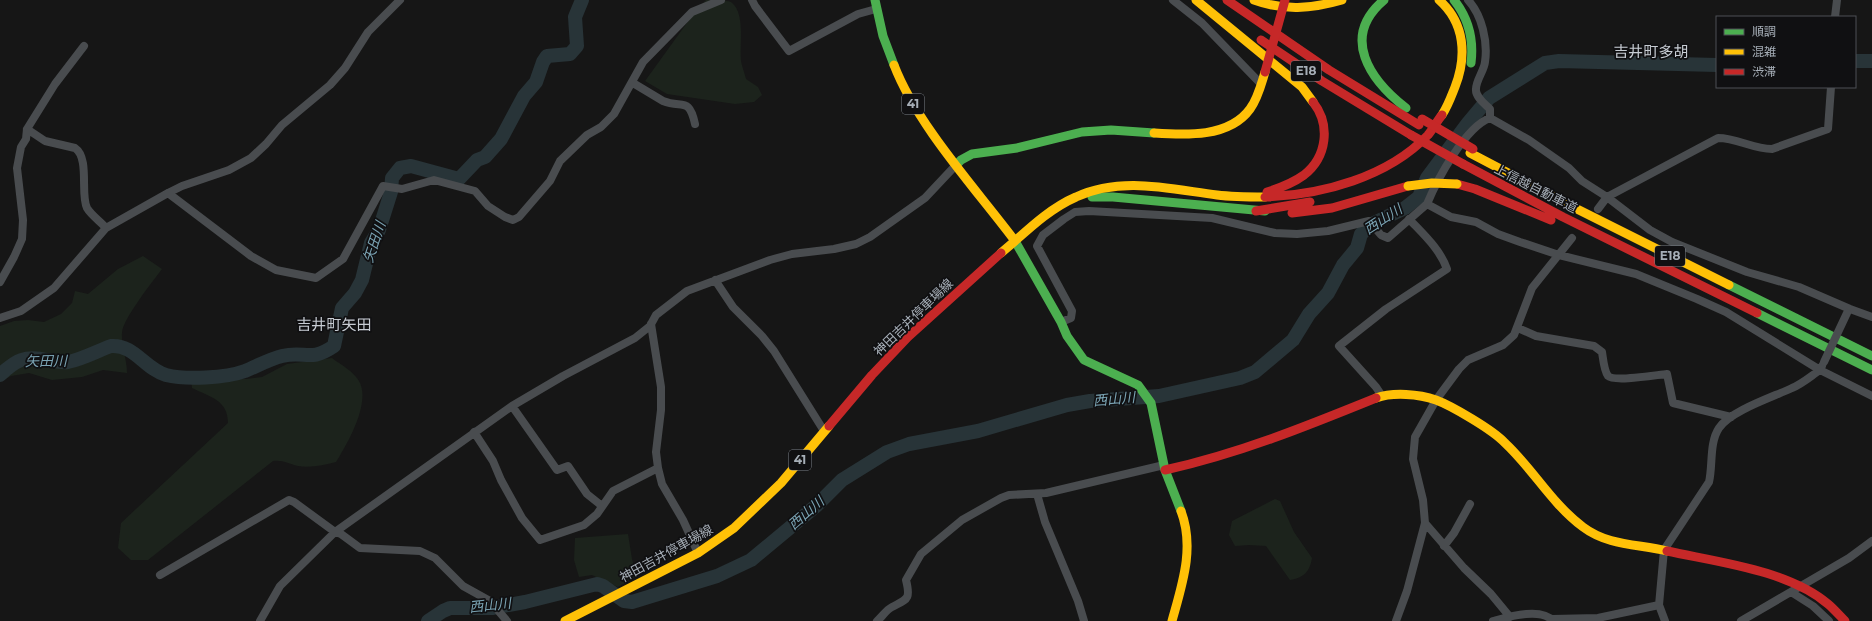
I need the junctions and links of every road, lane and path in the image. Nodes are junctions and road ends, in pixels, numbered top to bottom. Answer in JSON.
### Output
{"nodes":[{"id":1,"x":400,"y":0,"type":"edge"},
{"id":2,"x":721,"y":0,"type":"edge"},
{"id":3,"x":752,"y":0,"type":"edge"},
{"id":4,"x":1172,"y":0,"type":"edge"},
{"id":5,"x":1196,"y":0,"type":"edge"},
{"id":6,"x":1205,"y":0,"type":"edge"},
{"id":7,"x":1227,"y":0,"type":"edge"},
{"id":8,"x":1254,"y":0,"type":"edge"},
{"id":9,"x":1285,"y":0,"type":"edge"},
{"id":10,"x":1342,"y":0,"type":"edge"},
{"id":11,"x":1384,"y":0,"type":"edge"},
{"id":12,"x":1439,"y":0,"type":"edge"},
{"id":13,"x":1454,"y":0,"type":"edge"},
{"id":14,"x":1468,"y":0,"type":"edge"},
{"id":15,"x":1837,"y":0,"type":"edge"},
{"id":16,"x":875,"y":5,"type":"edge"},
{"id":17,"x":1835,"y":16,"type":"edge"},
{"id":18,"x":84,"y":46,"type":"dead end"},
{"id":19,"x":1470,"y":74,"type":"dead end"},
{"id":20,"x":633,"y":83,"type":"junction"},
{"id":21,"x":1261,"y":84,"type":"junction"},
{"id":22,"x":1831,"y":88,"type":"edge"},
{"id":23,"x":1490,"y":118,"type":"junction"},
{"id":24,"x":1420,"y":122,"type":"junction"},
{"id":25,"x":1450,"y":122,"type":"dead end"},
{"id":26,"x":695,"y":124,"type":"dead end"},
{"id":27,"x":27,"y":129,"type":"junction"},
{"id":28,"x":1426,"y":150,"type":"dead end"},
{"id":29,"x":956,"y":165,"type":"junction"},
{"id":30,"x":1380,"y":180,"type":"dead end"},
{"id":31,"x":168,"y":193,"type":"junction"},
{"id":32,"x":1233,"y":196,"type":"junction"},
{"id":33,"x":1608,"y":197,"type":"junction"},
{"id":34,"x":1067,"y":201,"type":"junction"},
{"id":35,"x":1428,"y":204,"type":"junction"},
{"id":36,"x":1598,"y":209,"type":"dead end"},
{"id":37,"x":1256,"y":210,"type":"junction"},
{"id":38,"x":1409,"y":219,"type":"junction"},
{"id":39,"x":106,"y":228,"type":"junction"},
{"id":40,"x":1572,"y":238,"type":"dead end"},
{"id":41,"x":1016,"y":242,"type":"junction"},
{"id":42,"x":1559,"y":255,"type":"junction"},
{"id":43,"x":1679,"y":274,"type":"junction"},
{"id":44,"x":715,"y":280,"type":"junction"},
{"id":45,"x":0,"y":282,"type":"edge"},
{"id":46,"x":1849,"y":311,"type":"junction"},
{"id":47,"x":1872,"y":316,"type":"edge"},
{"id":48,"x":0,"y":318,"type":"edge"},
{"id":49,"x":1061,"y":322,"type":"junction"},
{"id":50,"x":651,"y":324,"type":"junction"},
{"id":51,"x":1518,"y":328,"type":"junction"},
{"id":52,"x":1872,"y":356,"type":"edge"},
{"id":53,"x":1820,"y":370,"type":"junction"},
{"id":54,"x":1872,"y":370,"type":"edge"},
{"id":55,"x":1382,"y":396,"type":"junction"},
{"id":56,"x":1872,"y":396,"type":"edge"},
{"id":57,"x":1436,"y":400,"type":"junction"},
{"id":58,"x":512,"y":406,"type":"junction"},
{"id":59,"x":1731,"y":417,"type":"junction"},
{"id":60,"x":824,"y":431,"type":"junction"},
{"id":61,"x":474,"y":432,"type":"junction"},
{"id":62,"x":1165,"y":467,"type":"junction"},
{"id":63,"x":658,"y":468,"type":"junction"},
{"id":64,"x":1037,"y":494,"type":"junction"},
{"id":65,"x":1470,"y":504,"type":"dead end"},
{"id":66,"x":602,"y":506,"type":"junction"},
{"id":67,"x":1425,"y":523,"type":"junction"},
{"id":68,"x":335,"y":532,"type":"junction"},
{"id":69,"x":1872,"y":541,"type":"edge"},
{"id":70,"x":1444,"y":546,"type":"junction"},
{"id":71,"x":1664,"y":550,"type":"junction"},
{"id":72,"x":698,"y":553,"type":"junction"},
{"id":73,"x":160,"y":575,"type":"dead end"},
{"id":74,"x":1802,"y":587,"type":"junction"},
{"id":75,"x":1791,"y":592,"type":"junction"},
{"id":76,"x":1659,"y":605,"type":"junction"},
{"id":77,"x":1510,"y":617,"type":"junction"},
{"id":78,"x":1552,"y":620,"type":"edge"},
{"id":79,"x":260,"y":621,"type":"edge"},
{"id":80,"x":507,"y":621,"type":"edge"},
{"id":81,"x":565,"y":621,"type":"edge"},
{"id":82,"x":877,"y":621,"type":"edge"},
{"id":83,"x":1084,"y":621,"type":"edge"},
{"id":84,"x":1172,"y":621,"type":"edge"},
{"id":85,"x":1396,"y":621,"type":"edge"},
{"id":86,"x":1493,"y":621,"type":"edge"},
{"id":87,"x":1665,"y":621,"type":"edge"},
{"id":88,"x":1741,"y":621,"type":"edge"},
{"id":89,"x":1829,"y":621,"type":"edge"},
{"id":90,"x":1845,"y":621,"type":"edge"}],
"edges":[{"from":1,"to":31,"type":"street"},
{"from":2,"to":20,"type":"street"},
{"from":3,"to":16,"type":"street"},
{"from":4,"to":21,"type":"street"},
{"from":5,"to":32,"type":"main road"},
{"from":6,"to":43,"type":"main road","name":"上信越自動車道","number":"E18","bridge":true},
{"from":7,"to":24,"type":"main road","name":"上信越自動車道","number":"E18"},
{"from":8,"to":10,"type":"main road"},
{"from":9,"to":21,"type":"main road","bridge":true},
{"from":11,"to":24,"type":"main road"},
{"from":12,"to":32,"type":"main road"},
{"from":13,"to":19,"type":"main road"},
{"from":14,"to":23,"type":"street"},
{"from":15,"to":17,"type":"street"},
{"from":16,"to":29,"type":"main road","number":"41"},
{"from":18,"to":27,"type":"street"},
{"from":20,"to":26,"type":"street"},
{"from":20,"to":31,"type":"street"},
{"from":21,"to":29,"type":"main road"},
{"from":22,"to":33,"type":"street"},
{"from":23,"to":33,"type":"street"},
{"from":23,"to":35,"type":"street"},
{"from":24,"to":52,"type":"main road","name":"上信越自動車道","number":"E18"},
{"from":25,"to":28,"type":"main road"},
{"from":27,"to":39,"type":"street"},
{"from":27,"to":45,"type":"street"},
{"from":29,"to":41,"type":"main road","number":"41"},
{"from":29,"to":44,"type":"street"},
{"from":30,"to":37,"type":"main road"},
{"from":31,"to":39,"type":"street"},
{"from":32,"to":34,"type":"main road"},
{"from":33,"to":36,"type":"street"},
{"from":33,"to":46,"type":"street"},
{"from":34,"to":37,"type":"main road"},
{"from":34,"to":41,"type":"main road","name":"神田吉井停車場線"},
{"from":35,"to":38,"type":"street"},
{"from":35,"to":42,"type":"street"},
{"from":37,"to":43,"type":"main road","bridge":true},
{"from":38,"to":49,"type":"street"},
{"from":38,"to":55,"type":"street"},
{"from":39,"to":48,"type":"street"},
{"from":40,"to":42,"type":"street"},
{"from":41,"to":49,"type":"main road"},
{"from":41,"to":60,"type":"main road","name":"神田吉井停車場線","number":"41"},
{"from":42,"to":51,"type":"street"},
{"from":42,"to":53,"type":"street"},
{"from":43,"to":54,"type":"main road","name":"上信越自動車道","number":"E18"},
{"from":44,"to":50,"type":"street"},
{"from":44,"to":60,"type":"street"},
{"from":46,"to":47,"type":"street"},
{"from":46,"to":53,"type":"street","bridge":true},
{"from":49,"to":62,"type":"main road"},
{"from":50,"to":58,"type":"street"},
{"from":50,"to":63,"type":"street"},
{"from":51,"to":57,"type":"street"},
{"from":51,"to":59,"type":"street"},
{"from":53,"to":56,"type":"street"},
{"from":53,"to":59,"type":"street"},
{"from":55,"to":57,"type":"main road"},
{"from":55,"to":62,"type":"main road"},
{"from":57,"to":67,"type":"street"},
{"from":57,"to":71,"type":"main road"},
{"from":58,"to":61,"type":"street"},
{"from":58,"to":66,"type":"street"},
{"from":59,"to":71,"type":"street"},
{"from":60,"to":72,"type":"main road","name":"神田吉井停車場線","number":"41"},
{"from":61,"to":66,"type":"street"},
{"from":61,"to":68,"type":"street"},
{"from":62,"to":64,"type":"street"},
{"from":62,"to":84,"type":"main road"},
{"from":63,"to":66,"type":"street"},
{"from":63,"to":72,"type":"street"},
{"from":64,"to":82,"type":"street"},
{"from":64,"to":83,"type":"street"},
{"from":65,"to":70,"type":"street"},
{"from":67,"to":70,"type":"street"},
{"from":67,"to":85,"type":"street"},
{"from":68,"to":73,"type":"street"},
{"from":68,"to":79,"type":"street"},
{"from":68,"to":80,"type":"street"},
{"from":69,"to":74,"type":"street"},
{"from":70,"to":77,"type":"street"},
{"from":71,"to":74,"type":"main road"},
{"from":71,"to":76,"type":"street"},
{"from":72,"to":81,"type":"main road","name":"神田吉井停車場線","number":"41"},
{"from":74,"to":75,"type":"street"},
{"from":74,"to":90,"type":"main road"},
{"from":75,"to":88,"type":"street"},
{"from":75,"to":89,"type":"street"},
{"from":76,"to":78,"type":"street"},
{"from":76,"to":87,"type":"street"},
{"from":77,"to":78,"type":"street"},
{"from":77,"to":86,"type":"street"}]}
